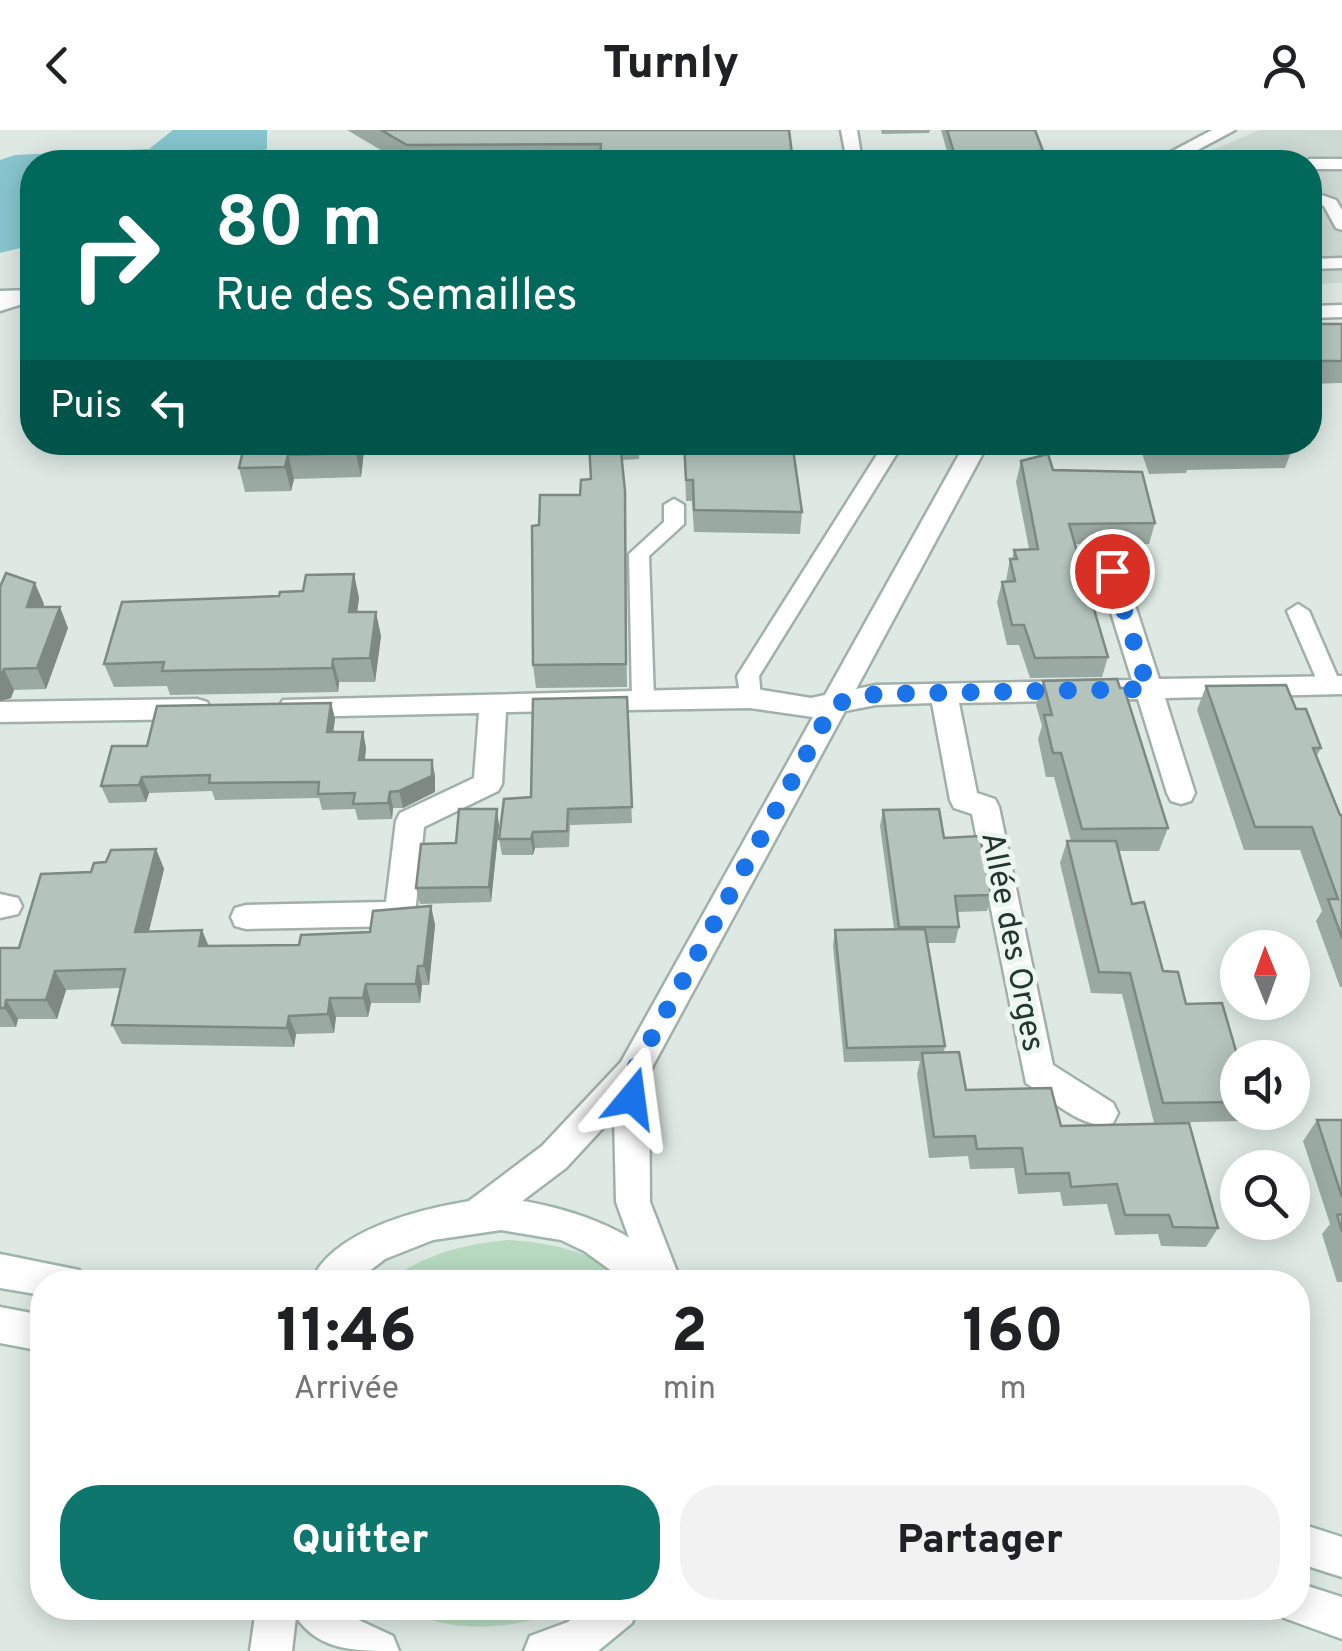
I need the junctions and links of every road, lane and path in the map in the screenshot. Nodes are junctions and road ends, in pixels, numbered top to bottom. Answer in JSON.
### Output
{"nodes":[{"id":1,"x":1226,"y":130,"type":"edge"},
{"id":2,"x":1158,"y":136,"type":"dead end"},
{"id":3,"x":1164,"y":150,"type":"edge"},
{"id":4,"x":1185,"y":150,"type":"edge"},
{"id":5,"x":1336,"y":199,"type":"edge"},
{"id":6,"x":1342,"y":225,"type":"edge"},
{"id":7,"x":888,"y":455,"type":"edge"},
{"id":8,"x":971,"y":455,"type":"edge"},
{"id":9,"x":674,"y":505,"type":"dead end"},
{"id":10,"x":1112,"y":571,"type":"dead end"},
{"id":11,"x":1298,"y":611,"type":"dead end"},
{"id":12,"x":1336,"y":685,"type":"edge"},
{"id":13,"x":1148,"y":689,"type":"junction"},
{"id":14,"x":944,"y":693,"type":"junction"},
{"id":15,"x":750,"y":698,"type":"junction"},
{"id":16,"x":643,"y":699,"type":"junction"},
{"id":17,"x":493,"y":702,"type":"junction"},
{"id":18,"x":834,"y":704,"type":"junction"},
{"id":19,"x":256,"y":707,"type":"edge"},
{"id":20,"x":217,"y":708,"type":"edge"},
{"id":21,"x":0,"y":712,"type":"edge"},
{"id":22,"x":1181,"y":793,"type":"dead end"},
{"id":23,"x":246,"y":918,"type":"dead end"},
{"id":24,"x":633,"y":1072,"type":"junction"},
{"id":25,"x":1101,"y":1113,"type":"dead end"},
{"id":26,"x":477,"y":1215,"type":"junction"},
{"id":27,"x":343,"y":1270,"type":"edge"},
{"id":28,"x":640,"y":1270,"type":"edge"},
{"id":29,"x":658,"y":1270,"type":"edge"},
{"id":30,"x":0,"y":1271,"type":"edge"},
{"id":31,"x":30,"y":1276,"type":"edge"},
{"id":32,"x":0,"y":1325,"type":"edge"},
{"id":33,"x":30,"y":1331,"type":"edge"},
{"id":34,"x":1310,"y":1547,"type":"edge"},
{"id":35,"x":1342,"y":1557,"type":"edge"},
{"id":36,"x":1310,"y":1608,"type":"edge"},
{"id":37,"x":1342,"y":1618,"type":"edge"},
{"id":38,"x":275,"y":1620,"type":"edge"},
{"id":39,"x":324,"y":1620,"type":"edge"},
{"id":40,"x":603,"y":1620,"type":"edge"},
{"id":41,"x":271,"y":1651,"type":"edge"},
{"id":42,"x":378,"y":1651,"type":"edge"},
{"id":43,"x":545,"y":1651,"type":"edge"}],
"edges":[{"from":1,"to":4,"type":"street"},
{"from":2,"to":3,"type":"street"},
{"from":5,"to":6,"type":"lane"},
{"from":7,"to":15,"type":"lane"},
{"from":8,"to":18,"type":"street"},
{"from":9,"to":16,"type":"lane"},
{"from":10,"to":13,"type":"street"},
{"from":11,"to":12,"type":"lane"},
{"from":12,"to":13,"type":"street"},
{"from":13,"to":14,"type":"street"},
{"from":13,"to":22,"type":"street"},
{"from":14,"to":18,"type":"street"},
{"from":14,"to":25,"type":"street","name":"Allée des Orges"},
{"from":15,"to":16,"type":"street"},
{"from":15,"to":18,"type":"street"},
{"from":16,"to":17,"type":"street"},
{"from":17,"to":19,"type":"street"},
{"from":17,"to":23,"type":"street"},
{"from":18,"to":24,"type":"street"},
{"from":20,"to":21,"type":"street"},
{"from":24,"to":26,"type":"street"},
{"from":24,"to":29,"type":"street"},
{"from":26,"to":27,"type":"street"},
{"from":26,"to":28,"type":"street"},
{"from":30,"to":31,"type":"street"},
{"from":32,"to":33,"type":"street"},
{"from":34,"to":35,"type":"street"},
{"from":36,"to":37,"type":"street"},
{"from":38,"to":41,"type":"street"},
{"from":39,"to":42,"type":"street"},
{"from":40,"to":43,"type":"street"}]}
